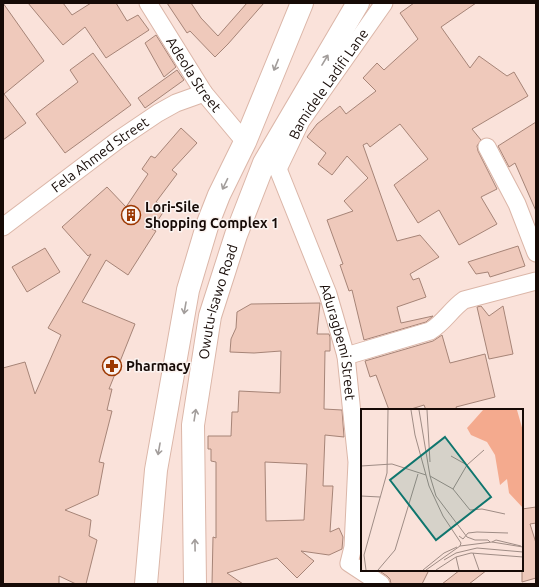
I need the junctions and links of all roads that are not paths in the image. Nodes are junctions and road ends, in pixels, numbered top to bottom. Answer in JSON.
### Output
{"nodes":[{"id":1,"x":148,"y":3,"type":"edge"},
{"id":2,"x":302,"y":3,"type":"edge"},
{"id":3,"x":358,"y":3,"type":"edge"},
{"id":4,"x":384,"y":3,"type":"edge"},
{"id":5,"x":204,"y":93,"type":"junction"},
{"id":6,"x":245,"y":142,"type":"junction"},
{"id":7,"x":487,"y":147,"type":"dead end"},
{"id":8,"x":271,"y":166,"type":"junction"},
{"id":9,"x":3,"y":227,"type":"edge"},
{"id":10,"x":536,"y":252,"type":"edge"},
{"id":11,"x":536,"y":281,"type":"edge"},
{"id":12,"x":346,"y":356,"type":"junction"},
{"id":13,"x":149,"y":550,"type":"junction"},
{"id":14,"x":361,"y":571,"type":"edge"},
{"id":15,"x":361,"y":571,"type":"edge"},
{"id":16,"x":146,"y":584,"type":"edge"},
{"id":17,"x":150,"y":584,"type":"edge"},
{"id":18,"x":196,"y":584,"type":"edge"},
{"id":19,"x":381,"y":584,"type":"edge"}],
"edges":[{"from":1,"to":5,"type":"street","name":"Adeola Street"},
{"from":2,"to":6,"type":"street","name":"Owutu-Isawo Road","one_way":true},
{"from":8,"to":3,"type":"street","name":"Owutu-Isawo Road","one_way":true},
{"from":4,"to":8,"type":"street","name":"Bamidele Ladifi Lane"},
{"from":5,"to":6,"type":"street","name":"Adeola Street"},
{"from":5,"to":9,"type":"street","name":"Fela Ahmed Street"},
{"from":6,"to":13,"type":"street","name":"Owutu-Isawo Road","one_way":true},
{"from":7,"to":10,"type":"street"},
{"from":8,"to":12,"type":"street","name":"Aduragbemi Street"},
{"from":18,"to":8,"type":"street","name":"Owutu-Isawo Road","one_way":true},
{"from":11,"to":12,"type":"street"},
{"from":12,"to":14,"type":"street","name":"Aduragbemi Street"},
{"from":13,"to":16,"type":"street","name":"Owutu-Isawo Road"},
{"from":13,"to":17,"type":"street"},
{"from":15,"to":19,"type":"street","name":"Aduragbemi Street"}]}
